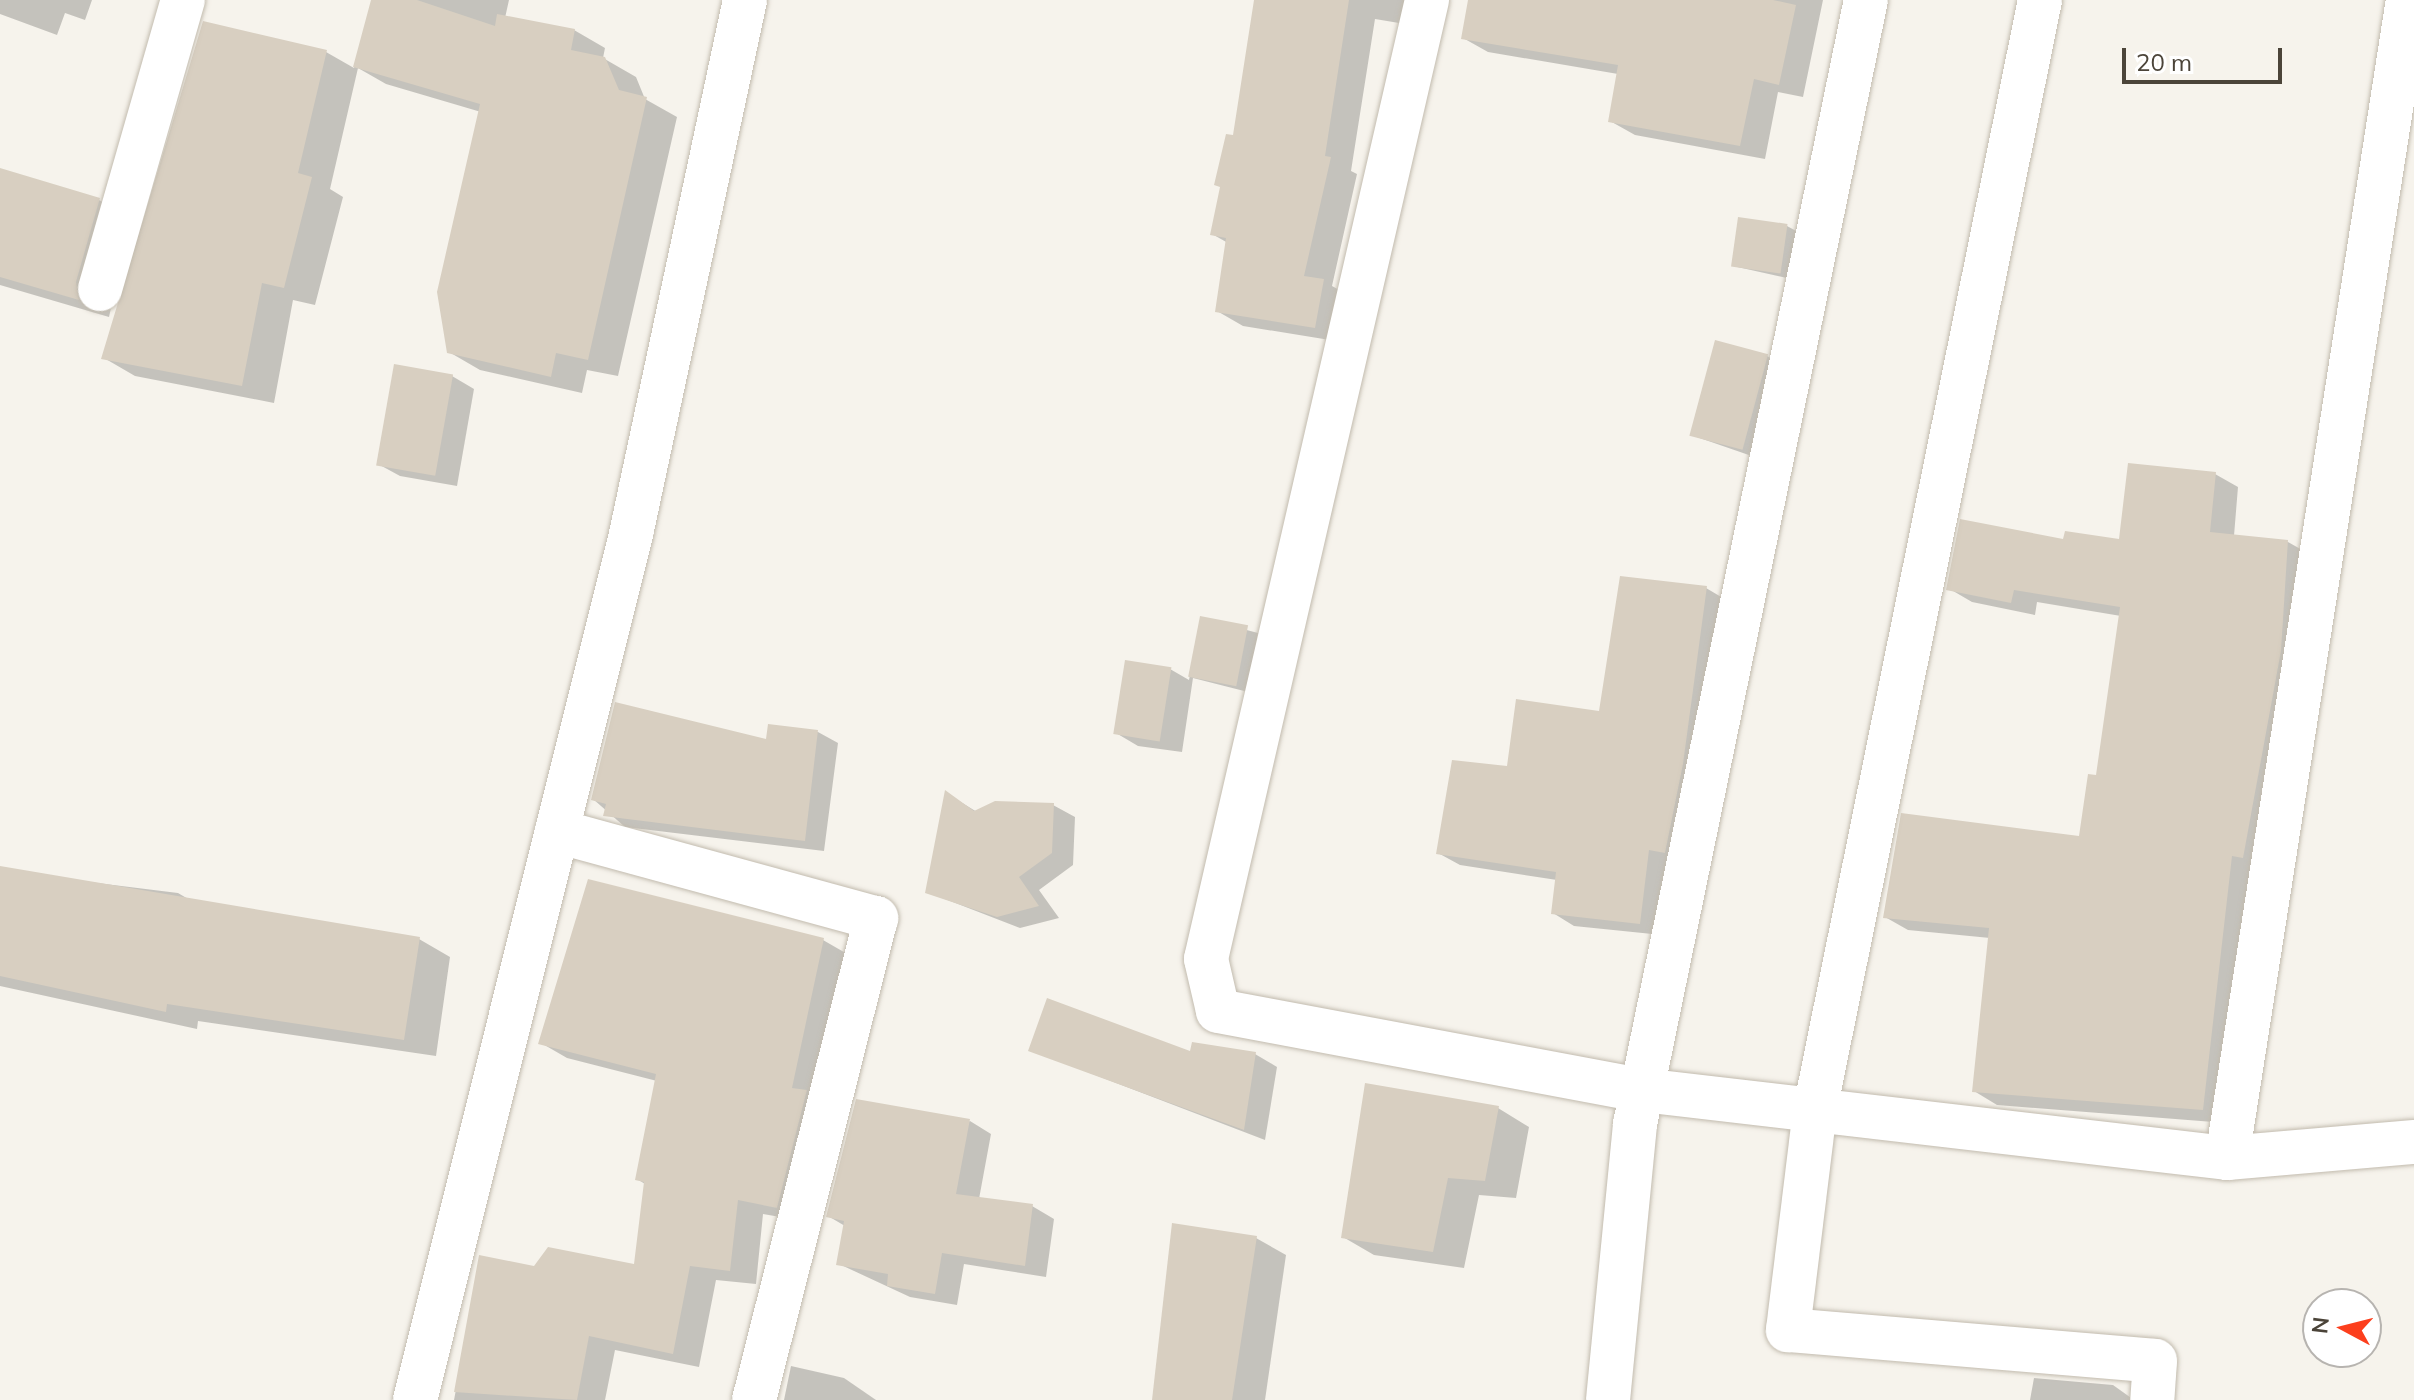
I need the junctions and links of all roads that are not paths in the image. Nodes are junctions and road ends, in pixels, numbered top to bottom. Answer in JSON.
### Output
{"nodes":[{"id":1,"x":183,"y":0,"type":"edge"},
{"id":2,"x":745,"y":0,"type":"edge"},
{"id":3,"x":1427,"y":0,"type":"edge"},
{"id":4,"x":1866,"y":0,"type":"edge"},
{"id":5,"x":2040,"y":0,"type":"edge"},
{"id":6,"x":2408,"y":0,"type":"edge"},
{"id":7,"x":100,"y":289,"type":"dead end"},
{"id":8,"x":557,"y":831,"type":"junction"},
{"id":9,"x":1642,"y":1090,"type":"junction"},
{"id":10,"x":1815,"y":1110,"type":"junction"},
{"id":11,"x":2414,"y":1142,"type":"edge"},
{"id":12,"x":2227,"y":1158,"type":"junction"},
{"id":13,"x":415,"y":1400,"type":"edge"},
{"id":14,"x":754,"y":1400,"type":"edge"},
{"id":15,"x":1608,"y":1400,"type":"edge"},
{"id":16,"x":2152,"y":1400,"type":"edge"}],
"edges":[{"from":1,"to":7,"type":"street"},
{"from":2,"to":8,"type":"street"},
{"from":3,"to":9,"type":"street"},
{"from":4,"to":9,"type":"street"},
{"from":5,"to":10,"type":"street"},
{"from":6,"to":12,"type":"street"},
{"from":8,"to":13,"type":"street"},
{"from":8,"to":14,"type":"street"},
{"from":9,"to":10,"type":"street"},
{"from":9,"to":15,"type":"street"},
{"from":10,"to":12,"type":"street"},
{"from":10,"to":16,"type":"street"},
{"from":11,"to":12,"type":"street"}]}
